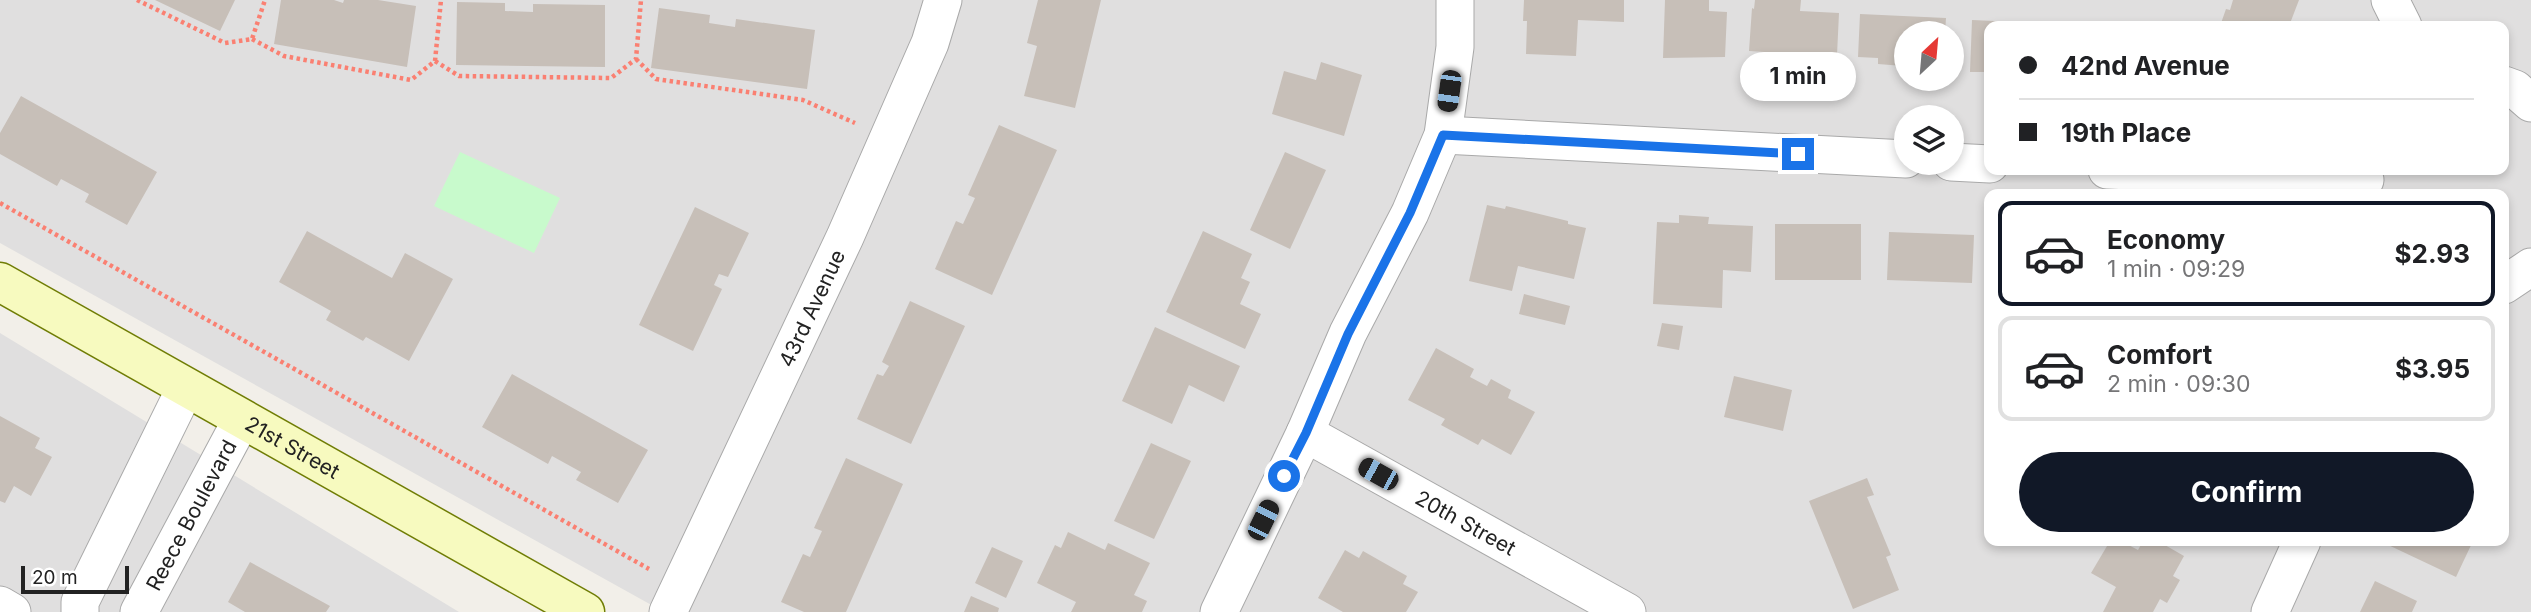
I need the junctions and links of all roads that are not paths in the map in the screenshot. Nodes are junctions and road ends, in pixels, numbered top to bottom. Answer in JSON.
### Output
{"nodes":[{"id":1,"x":943,"y":0,"type":"edge"},
{"id":2,"x":1455,"y":0,"type":"edge"},
{"id":3,"x":2390,"y":0,"type":"edge"},
{"id":4,"x":2400,"y":21,"type":"edge"},
{"id":5,"x":2509,"y":87,"type":"edge"},
{"id":6,"x":2531,"y":103,"type":"edge"},
{"id":7,"x":1443,"y":135,"type":"junction"},
{"id":8,"x":1894,"y":158,"type":"edge"},
{"id":9,"x":1964,"y":163,"type":"edge"},
{"id":10,"x":1984,"y":164,"type":"edge"},
{"id":11,"x":2225,"y":175,"type":"edge"},
{"id":12,"x":2367,"y":181,"type":"edge"},
{"id":13,"x":2531,"y":267,"type":"edge"},
{"id":14,"x":0,"y":282,"type":"edge"},
{"id":15,"x":2509,"y":282,"type":"edge"},
{"id":16,"x":186,"y":387,"type":"junction"},
{"id":17,"x":242,"y":419,"type":"junction"},
{"id":18,"x":1306,"y":433,"type":"junction"},
{"id":19,"x":2300,"y":546,"type":"edge"},
{"id":20,"x":0,"y":605,"type":"edge"},
{"id":21,"x":671,"y":606,"type":"edge"},
{"id":22,"x":12,"y":612,"type":"edge"},
{"id":23,"x":80,"y":612,"type":"edge"},
{"id":24,"x":139,"y":612,"type":"edge"},
{"id":25,"x":585,"y":612,"type":"edge"},
{"id":26,"x":1219,"y":612,"type":"edge"},
{"id":27,"x":1627,"y":612,"type":"edge"},
{"id":28,"x":2270,"y":612,"type":"edge"}],
"edges":[{"from":1,"to":21,"type":"street","name":"43rd Avenue"},
{"from":2,"to":7,"type":"street"},
{"from":3,"to":4,"type":"street"},
{"from":5,"to":6,"type":"street"},
{"from":7,"to":8,"type":"street"},
{"from":7,"to":18,"type":"street"},
{"from":9,"to":10,"type":"street"},
{"from":11,"to":12,"type":"street"},
{"from":13,"to":15,"type":"street"},
{"from":14,"to":16,"type":"street","name":"21st Street"},
{"from":16,"to":17,"type":"street","name":"21st Street"},
{"from":16,"to":23,"type":"street"},
{"from":17,"to":24,"type":"street","name":"Reece Boulevard"},
{"from":17,"to":25,"type":"street","name":"21st Street"},
{"from":18,"to":26,"type":"street"},
{"from":18,"to":27,"type":"street","name":"20th Street"},
{"from":19,"to":28,"type":"street"},
{"from":20,"to":22,"type":"street"}]}
